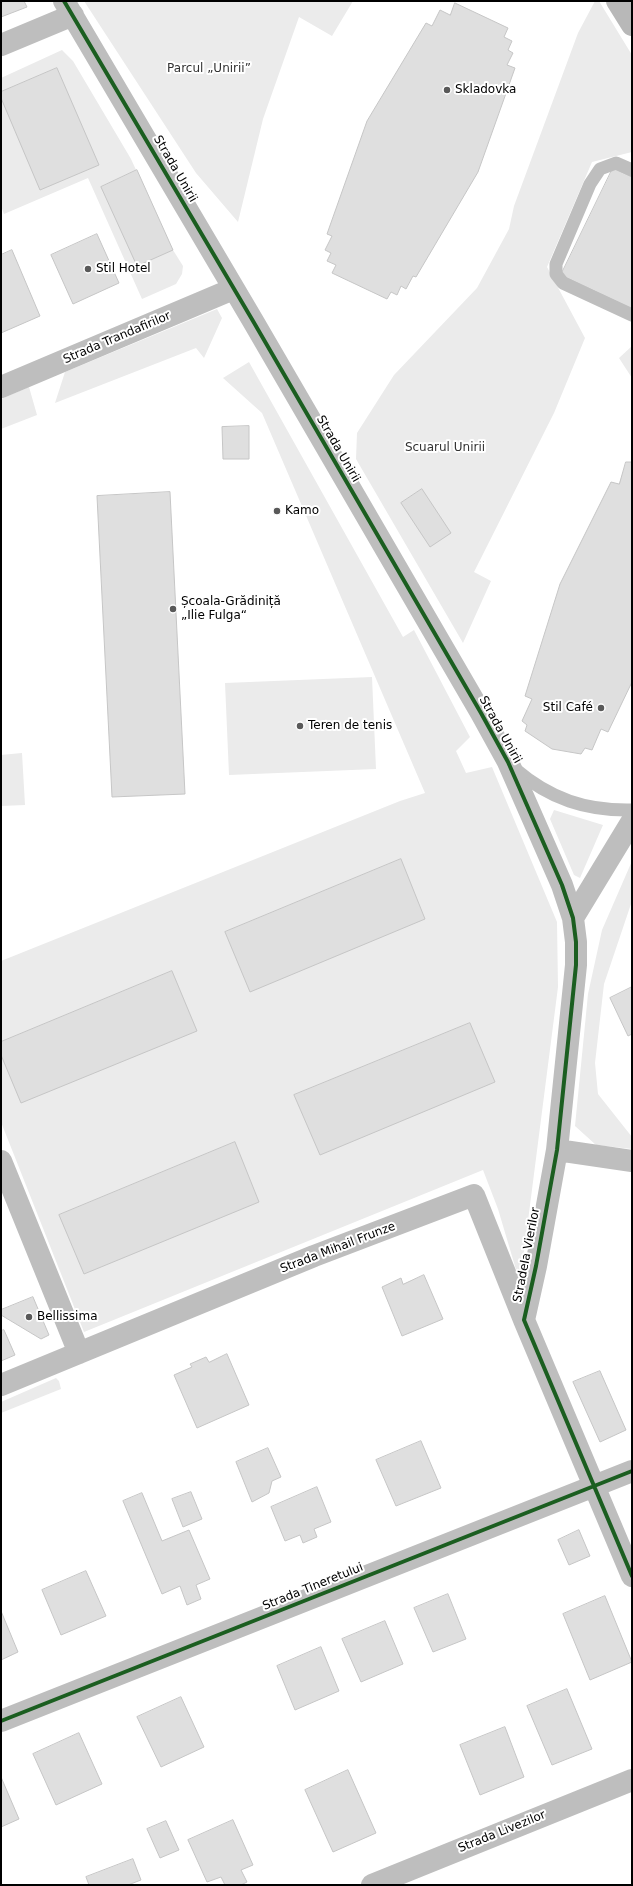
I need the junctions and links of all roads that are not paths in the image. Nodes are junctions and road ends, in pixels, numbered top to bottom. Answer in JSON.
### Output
{"nodes":[{"id":1,"x":617,"y":1,"type":"edge"},
{"id":2,"x":69,"y":8,"type":"edge"},
{"id":3,"x":632,"y":25,"type":"edge"},
{"id":4,"x":1,"y":45,"type":"edge"},
{"id":5,"x":632,"y":170,"type":"edge"},
{"id":6,"x":233,"y":289,"type":"junction"},
{"id":7,"x":632,"y":315,"type":"edge"},
{"id":8,"x":1,"y":387,"type":"edge"},
{"id":9,"x":508,"y":762,"type":"junction"},
{"id":10,"x":632,"y":810,"type":"edge"},
{"id":11,"x":632,"y":822,"type":"edge"},
{"id":12,"x":573,"y":918,"type":"junction"},
{"id":13,"x":557,"y":1150,"type":"junction"},
{"id":14,"x":1,"y":1161,"type":"edge"},
{"id":15,"x":632,"y":1161,"type":"edge"},
{"id":16,"x":524,"y":1320,"type":"junction"},
{"id":17,"x":79,"y":1353,"type":"junction"},
{"id":18,"x":1,"y":1385,"type":"edge"},
{"id":19,"x":632,"y":1471,"type":"edge"},
{"id":20,"x":594,"y":1487,"type":"junction"},
{"id":21,"x":632,"y":1576,"type":"edge"},
{"id":22,"x":1,"y":1721,"type":"edge"},
{"id":23,"x":632,"y":1780,"type":"edge"},
{"id":24,"x":372,"y":1885,"type":"edge"}],
"edges":[{"from":1,"to":3,"type":"street"},
{"from":2,"to":4,"type":"street"},
{"from":2,"to":6,"type":"street","name":"Strada Unirii"},
{"from":5,"to":7,"type":"lane"},
{"from":6,"to":8,"type":"street","name":"Strada Trandafirilor"},
{"from":6,"to":9,"type":"street","name":"Strada Unirii"},
{"from":9,"to":10,"type":"lane"},
{"from":9,"to":12,"type":"street","name":"Strada Unirii"},
{"from":11,"to":12,"type":"street"},
{"from":12,"to":13,"type":"street","name":"Stradela Vierilor"},
{"from":13,"to":15,"type":"street"},
{"from":13,"to":16,"type":"street","name":"Stradela Vierilor"},
{"from":14,"to":17,"type":"street"},
{"from":16,"to":17,"type":"street","name":"Strada Mihail Frunze"},
{"from":16,"to":20,"type":"street","name":"Stradela Vierilor"},
{"from":17,"to":18,"type":"street","name":"Strada Mihail Frunze"},
{"from":19,"to":20,"type":"street","name":"Strada Tineretului"},
{"from":20,"to":21,"type":"street","name":"Stradela Vierilor"},
{"from":20,"to":22,"type":"street","name":"Strada Tineretului"},
{"from":23,"to":24,"type":"street","name":"Strada Livezilor"}]}
